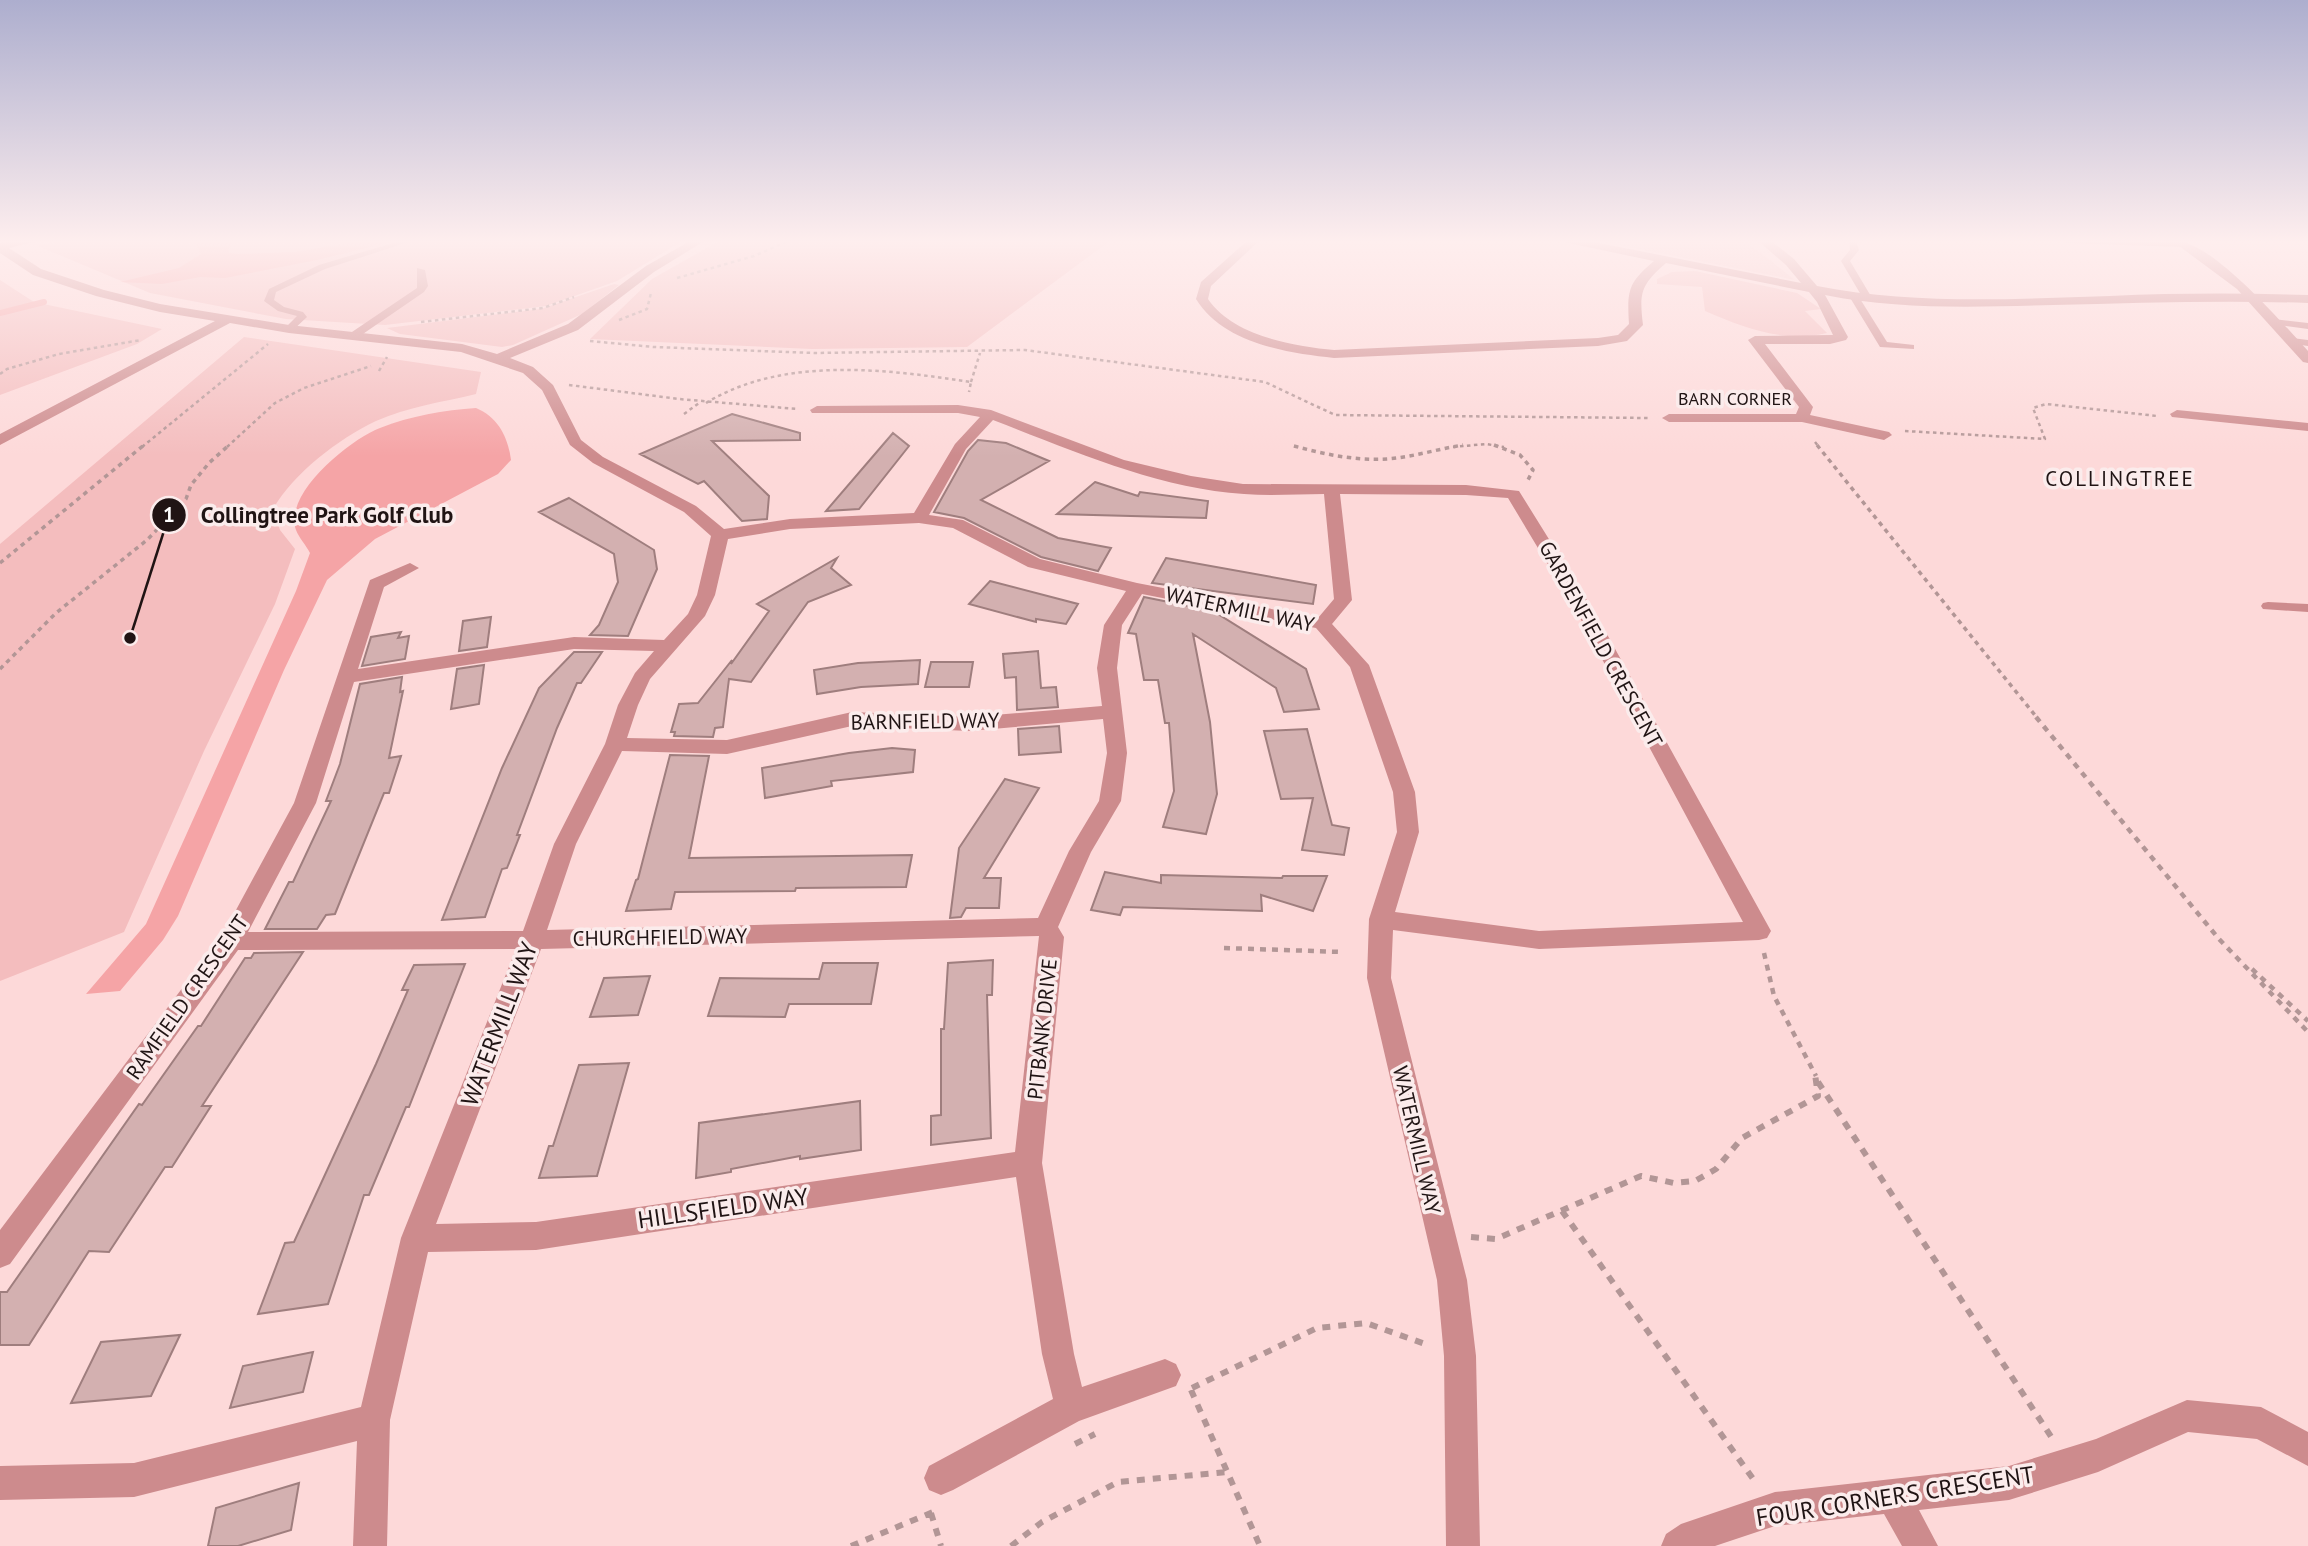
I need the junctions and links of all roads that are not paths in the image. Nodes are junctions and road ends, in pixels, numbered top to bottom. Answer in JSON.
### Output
{"nodes":[{"id":1,"x":185,"y":312,"type":"edge"},
{"id":2,"x":294,"y":312,"type":"edge"},
{"id":3,"x":388,"y":312,"type":"edge"},
{"id":4,"x":593,"y":312,"type":"edge"},
{"id":5,"x":1210,"y":312,"type":"edge"},
{"id":6,"x":1635,"y":312,"type":"edge"},
{"id":7,"x":1830,"y":312,"type":"edge"},
{"id":8,"x":1868,"y":312,"type":"edge"},
{"id":9,"x":2264,"y":312,"type":"edge"},
{"id":10,"x":225,"y":321,"type":"junction"},
{"id":11,"x":2273,"y":322,"type":"junction"},
{"id":12,"x":2308,"y":326,"type":"edge"},
{"id":13,"x":289,"y":330,"type":"junction"},
{"id":14,"x":353,"y":336,"type":"junction"},
{"id":15,"x":2292,"y":341,"type":"junction"},
{"id":16,"x":2308,"y":343,"type":"edge"},
{"id":17,"x":1910,"y":347,"type":"dead end"},
{"id":18,"x":498,"y":358,"type":"junction"},
{"id":19,"x":2308,"y":359,"type":"edge"},
{"id":20,"x":2193,"y":400,"type":"dead end"},
{"id":21,"x":817,"y":410,"type":"road end"},
{"id":22,"x":991,"y":414,"type":"junction"},
{"id":23,"x":2177,"y":414,"type":"road end"},
{"id":24,"x":2205,"y":416,"type":"junction"},
{"id":25,"x":1669,"y":418,"type":"road end"},
{"id":26,"x":1802,"y":418,"type":"junction"},
{"id":27,"x":2308,"y":428,"type":"edge"},
{"id":28,"x":1884,"y":435,"type":"road end"},
{"id":29,"x":0,"y":440,"type":"edge"},
{"id":30,"x":1332,"y":491,"type":"junction"},
{"id":31,"x":919,"y":518,"type":"junction"},
{"id":32,"x":720,"y":534,"type":"junction"},
{"id":33,"x":411,"y":568,"type":"dead end"},
{"id":34,"x":1137,"y":588,"type":"junction"},
{"id":35,"x":2268,"y":606,"type":"dead end"},
{"id":36,"x":2308,"y":608,"type":"edge"},
{"id":37,"x":1322,"y":624,"type":"junction"},
{"id":38,"x":668,"y":646,"type":"junction"},
{"id":39,"x":346,"y":677,"type":"junction"},
{"id":40,"x":1112,"y":712,"type":"junction"},
{"id":41,"x":615,"y":744,"type":"junction"},
{"id":42,"x":1381,"y":919,"type":"junction"},
{"id":43,"x":1046,"y":926,"type":"junction"},
{"id":44,"x":531,"y":940,"type":"junction"},
{"id":45,"x":231,"y":941,"type":"junction"},
{"id":46,"x":1028,"y":1163,"type":"junction"},
{"id":47,"x":416,"y":1238,"type":"junction"},
{"id":48,"x":0,"y":1254,"type":"edge"},
{"id":49,"x":1178,"y":1386,"type":"road end"},
{"id":50,"x":1071,"y":1408,"type":"junction"},
{"id":51,"x":374,"y":1420,"type":"junction"},
{"id":52,"x":2308,"y":1450,"type":"edge"},
{"id":53,"x":0,"y":1483,"type":"edge"},
{"id":54,"x":942,"y":1493,"type":"road end"},
{"id":55,"x":1892,"y":1495,"type":"junction"},
{"id":56,"x":370,"y":1546,"type":"edge"},
{"id":57,"x":1463,"y":1546,"type":"edge"},
{"id":58,"x":1678,"y":1546,"type":"edge"},
{"id":59,"x":1921,"y":1546,"type":"edge"}],
"edges":[{"from":1,"to":10,"type":"street"},
{"from":2,"to":13,"type":"lane"},
{"from":3,"to":14,"type":"lane"},
{"from":4,"to":18,"type":"street"},
{"from":5,"to":6,"type":"street"},
{"from":7,"to":26,"type":"street","name":"BARN CORNER"},
{"from":8,"to":17,"type":"lane"},
{"from":9,"to":11,"type":"street"},
{"from":10,"to":13,"type":"street"},
{"from":10,"to":29,"type":"street"},
{"from":11,"to":12,"type":"lane"},
{"from":11,"to":15,"type":"street"},
{"from":13,"to":14,"type":"street"},
{"from":14,"to":18,"type":"street"},
{"from":15,"to":16,"type":"lane"},
{"from":15,"to":19,"type":"street"},
{"from":18,"to":32,"type":"street"},
{"from":20,"to":24,"type":"street"},
{"from":21,"to":22,"type":"street"},
{"from":22,"to":30,"type":"street"},
{"from":22,"to":31,"type":"street"},
{"from":23,"to":24,"type":"street"},
{"from":24,"to":27,"type":"street"},
{"from":25,"to":26,"type":"street","name":"BARN CORNER"},
{"from":26,"to":28,"type":"street","name":"BARN CORNER"},
{"from":30,"to":37,"type":"street"},
{"from":30,"to":42,"type":"street","name":"GARDENFIELD CRESCENT"},
{"from":31,"to":32,"type":"street","name":"WATERMILL WAY"},
{"from":31,"to":34,"type":"street","name":"WATERMILL WAY"},
{"from":32,"to":38,"type":"street","name":"WATERMILL WAY"},
{"from":33,"to":39,"type":"street","name":"RAMFIELD CRESCENT"},
{"from":34,"to":37,"type":"street","name":"WATERMILL WAY"},
{"from":34,"to":40,"type":"street","name":"PITBANK DRIVE"},
{"from":35,"to":36,"type":"lane"},
{"from":37,"to":42,"type":"street","name":"WATERMILL WAY"},
{"from":38,"to":39,"type":"street"},
{"from":38,"to":41,"type":"street","name":"WATERMILL WAY"},
{"from":39,"to":45,"type":"street","name":"RAMFIELD CRESCENT"},
{"from":40,"to":41,"type":"street","name":"BARNFIELD WAY"},
{"from":40,"to":43,"type":"street","name":"PITBANK DRIVE"},
{"from":41,"to":44,"type":"street","name":"WATERMILL WAY"},
{"from":42,"to":57,"type":"street","name":"WATERMILL WAY"},
{"from":43,"to":44,"type":"street","name":"CHURCHFIELD WAY"},
{"from":43,"to":46,"type":"street","name":"PITBANK DRIVE"},
{"from":44,"to":45,"type":"street","name":"CHURCHFIELD WAY"},
{"from":44,"to":47,"type":"street","name":"WATERMILL WAY"},
{"from":45,"to":48,"type":"street","name":"RAMFIELD CRESCENT"},
{"from":46,"to":47,"type":"street","name":"HILLSFIELD WAY"},
{"from":46,"to":50,"type":"street","name":"PITBANK DRIVE"},
{"from":47,"to":51,"type":"street","name":"WATERMILL WAY"},
{"from":49,"to":50,"type":"street"},
{"from":50,"to":54,"type":"street"},
{"from":51,"to":53,"type":"street"},
{"from":51,"to":56,"type":"street","name":"WATERMILL WAY"},
{"from":52,"to":55,"type":"street","name":"FOUR CORNERS CRESCENT"},
{"from":55,"to":58,"type":"street","name":"FOUR CORNERS CRESCENT"},
{"from":55,"to":59,"type":"street"}]}
